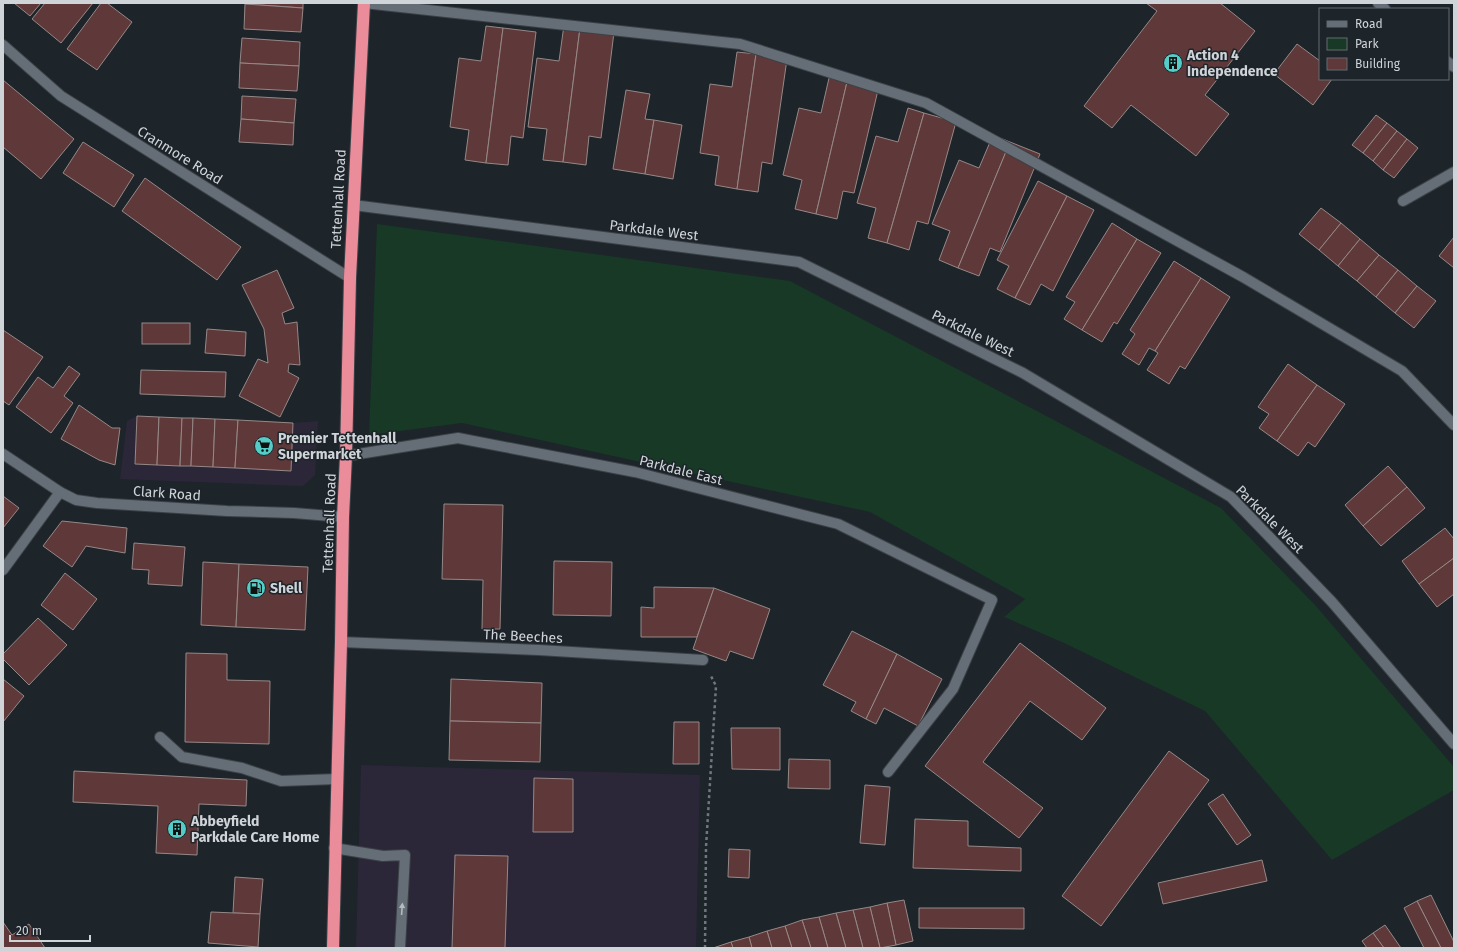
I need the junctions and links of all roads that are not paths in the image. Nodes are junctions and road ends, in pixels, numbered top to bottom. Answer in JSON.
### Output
{"nodes":[{"id":1,"x":364,"y":3,"type":"edge"},
{"id":2,"x":3,"y":44,"type":"edge"},
{"id":3,"x":1454,"y":172,"type":"edge"},
{"id":4,"x":1403,"y":202,"type":"dead end"},
{"id":5,"x":353,"y":205,"type":"junction"},
{"id":6,"x":350,"y":278,"type":"junction"},
{"id":7,"x":1454,"y":425,"type":"edge"},
{"id":8,"x":3,"y":454,"type":"edge"},
{"id":9,"x":346,"y":456,"type":"junction"},
{"id":10,"x":60,"y":492,"type":"junction"},
{"id":11,"x":343,"y":517,"type":"junction"},
{"id":12,"x":3,"y":570,"type":"edge"},
{"id":13,"x":341,"y":642,"type":"junction"},
{"id":14,"x":703,"y":660,"type":"road end"},
{"id":15,"x":160,"y":737,"type":"dead end"},
{"id":16,"x":1454,"y":744,"type":"edge"},
{"id":17,"x":888,"y":772,"type":"dead end"},
{"id":18,"x":336,"y":779,"type":"junction"},
{"id":19,"x":334,"y":848,"type":"junction"},
{"id":20,"x":333,"y":948,"type":"edge"},
{"id":21,"x":400,"y":948,"type":"edge"}],
"edges":[{"from":1,"to":5,"type":"highway","name":"Tettenhall Road"},
{"from":1,"to":7,"type":"street"},
{"from":2,"to":6,"type":"street","name":"Cranmore Road"},
{"from":3,"to":4,"type":"street"},
{"from":5,"to":6,"type":"highway","name":"Tettenhall Road"},
{"from":5,"to":16,"type":"street","name":"Parkdale West"},
{"from":6,"to":9,"type":"highway","name":"Tettenhall Road"},
{"from":8,"to":10,"type":"street","name":"Clark Road"},
{"from":9,"to":11,"type":"highway","name":"Tettenhall Road"},
{"from":9,"to":17,"type":"street","name":"Parkdale East"},
{"from":10,"to":11,"type":"street","name":"Clark Road"},
{"from":10,"to":12,"type":"street"},
{"from":11,"to":13,"type":"highway","name":"Tettenhall Road"},
{"from":13,"to":14,"type":"street","name":"The Beeches"},
{"from":13,"to":18,"type":"highway","name":"Tettenhall Road"},
{"from":15,"to":18,"type":"street"},
{"from":18,"to":19,"type":"highway","name":"Tettenhall Road"},
{"from":19,"to":20,"type":"highway","name":"Tettenhall Road"},
{"from":21,"to":19,"type":"street","one_way":true}]}
